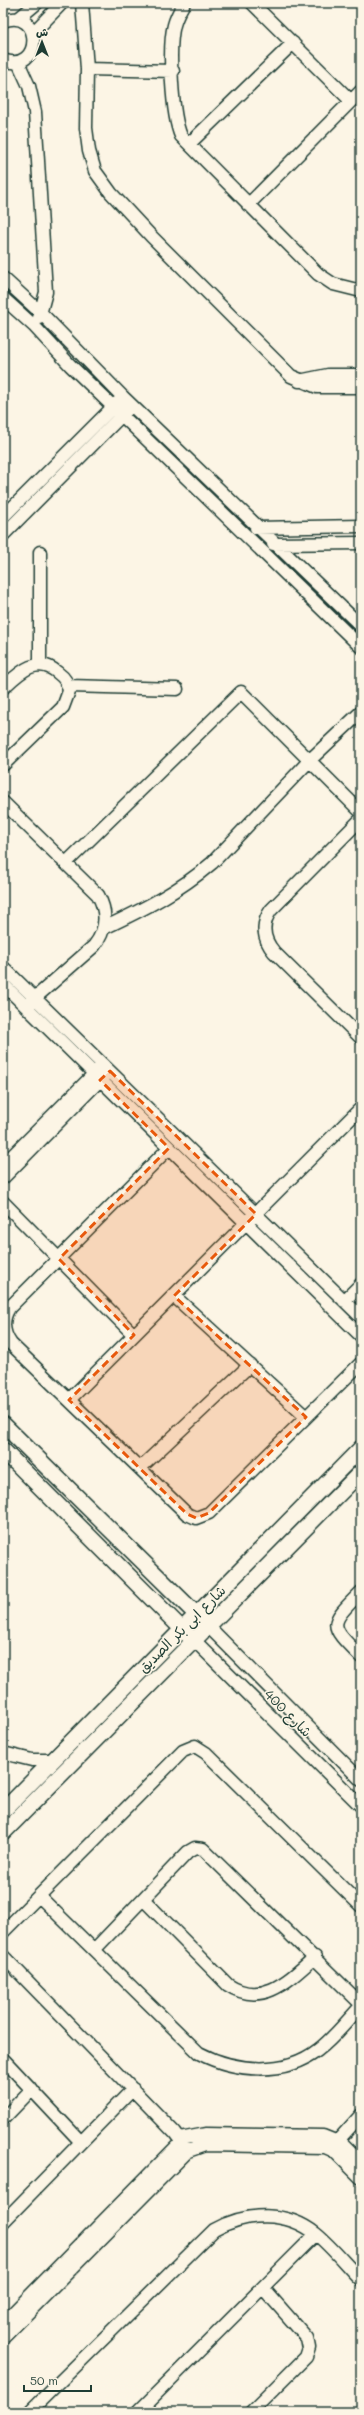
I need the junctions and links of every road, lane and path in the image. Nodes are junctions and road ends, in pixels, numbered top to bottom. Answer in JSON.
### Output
{"nodes":[{"id":1,"x":37,"y":3,"type":"edge"},
{"id":2,"x":62,"y":3,"type":"edge"},
{"id":3,"x":82,"y":3,"type":"edge"},
{"id":4,"x":184,"y":3,"type":"edge"},
{"id":5,"x":252,"y":3,"type":"edge"},
{"id":6,"x":3,"y":10,"type":"edge"},
{"id":7,"x":11,"y":20,"type":"edge"},
{"id":8,"x":33,"y":33,"type":"junction"},
{"id":9,"x":293,"y":44,"type":"junction"},
{"id":10,"x":8,"y":62,"type":"edge"},
{"id":11,"x":87,"y":69,"type":"junction"},
{"id":12,"x":173,"y":71,"type":"junction"},
{"id":13,"x":361,"y":91,"type":"edge"},
{"id":14,"x":351,"y":101,"type":"junction"},
{"id":15,"x":189,"y":144,"type":"junction"},
{"id":16,"x":248,"y":205,"type":"junction"},
{"id":17,"x":3,"y":278,"type":"edge"},
{"id":18,"x":361,"y":291,"type":"edge"},
{"id":19,"x":3,"y":298,"type":"edge"},
{"id":20,"x":41,"y":313,"type":"junction"},
{"id":21,"x":34,"y":326,"type":"junction"},
{"id":22,"x":361,"y":375,"type":"edge"},
{"id":23,"x":299,"y":381,"type":"junction"},
{"id":24,"x":361,"y":388,"type":"edge"},
{"id":25,"x":128,"y":401,"type":"junction"},
{"id":26,"x":118,"y":411,"type":"junction"},
{"id":27,"x":38,"y":490,"type":"junction"},
{"id":28,"x":3,"y":517,"type":"edge"},
{"id":29,"x":361,"y":526,"type":"edge"},
{"id":30,"x":238,"y":528,"type":"junction"},
{"id":31,"x":260,"y":528,"type":"junction"},
{"id":32,"x":3,"y":535,"type":"edge"},
{"id":33,"x":361,"y":543,"type":"edge"},
{"id":34,"x":277,"y":544,"type":"junction"},
{"id":35,"x":256,"y":545,"type":"junction"},
{"id":36,"x":40,"y":552,"type":"dead end"},
{"id":37,"x":361,"y":626,"type":"edge"},
{"id":38,"x":361,"y":646,"type":"edge"},
{"id":39,"x":40,"y":664,"type":"junction"},
{"id":40,"x":69,"y":686,"type":"junction"},
{"id":41,"x":3,"y":688,"type":"edge"},
{"id":42,"x":177,"y":689,"type":"dead end"},
{"id":43,"x":361,"y":712,"type":"edge"},
{"id":44,"x":310,"y":760,"type":"junction"},
{"id":45,"x":3,"y":765,"type":"edge"},
{"id":46,"x":3,"y":802,"type":"edge"},
{"id":47,"x":361,"y":812,"type":"edge"},
{"id":48,"x":361,"y":819,"type":"edge"},
{"id":49,"x":66,"y":863,"type":"junction"},
{"id":50,"x":104,"y":928,"type":"junction"},
{"id":51,"x":3,"y":967,"type":"edge"},
{"id":52,"x":3,"y":984,"type":"edge"},
{"id":53,"x":35,"y":998,"type":"junction"},
{"id":54,"x":26,"y":1007,"type":"junction"},
{"id":55,"x":361,"y":1038,"type":"edge"},
{"id":56,"x":106,"y":1068,"type":"junction"},
{"id":57,"x":97,"y":1077,"type":"junction"},
{"id":58,"x":361,"y":1108,"type":"edge"},
{"id":59,"x":170,"y":1148,"type":"junction"},
{"id":60,"x":3,"y":1165,"type":"edge"},
{"id":61,"x":3,"y":1178,"type":"edge"},
{"id":62,"x":3,"y":1202,"type":"edge"},
{"id":63,"x":256,"y":1214,"type":"junction"},
{"id":64,"x":246,"y":1224,"type":"junction"},
{"id":65,"x":58,"y":1259,"type":"junction"},
{"id":66,"x":361,"y":1284,"type":"edge"},
{"id":67,"x":174,"y":1296,"type":"junction"},
{"id":68,"x":344,"y":1301,"type":"junction"},
{"id":69,"x":361,"y":1317,"type":"edge"},
{"id":70,"x":134,"y":1335,"type":"junction"},
{"id":71,"x":361,"y":1336,"type":"edge"},
{"id":72,"x":361,"y":1363,"type":"edge"},
{"id":73,"x":250,"y":1365,"type":"junction"},
{"id":74,"x":69,"y":1400,"type":"junction"},
{"id":75,"x":306,"y":1417,"type":"junction"},
{"id":76,"x":3,"y":1424,"type":"edge"},
{"id":77,"x":361,"y":1448,"type":"edge"},
{"id":78,"x":3,"y":1450,"type":"edge"},
{"id":79,"x":140,"y":1468,"type":"junction"},
{"id":80,"x":361,"y":1472,"type":"edge"},
{"id":81,"x":361,"y":1592,"type":"edge"},
{"id":82,"x":196,"y":1614,"type":"junction"},
{"id":83,"x":208,"y":1626,"type":"junction"},
{"id":84,"x":182,"y":1629,"type":"junction"},
{"id":85,"x":194,"y":1640,"type":"junction"},
{"id":86,"x":361,"y":1657,"type":"edge"},
{"id":87,"x":3,"y":1754,"type":"edge"},
{"id":88,"x":53,"y":1760,"type":"junction"},
{"id":89,"x":361,"y":1780,"type":"edge"},
{"id":90,"x":361,"y":1806,"type":"edge"},
{"id":91,"x":3,"y":1810,"type":"edge"},
{"id":92,"x":3,"y":1833,"type":"edge"},
{"id":93,"x":39,"y":1896,"type":"junction"},
{"id":94,"x":143,"y":1899,"type":"junction"},
{"id":95,"x":361,"y":1906,"type":"edge"},
{"id":96,"x":3,"y":1932,"type":"edge"},
{"id":97,"x":94,"y":1950,"type":"junction"},
{"id":98,"x":3,"y":1956,"type":"edge"},
{"id":99,"x":315,"y":1957,"type":"junction"},
{"id":100,"x":361,"y":2005,"type":"edge"},
{"id":101,"x":3,"y":2059,"type":"edge"},
{"id":102,"x":32,"y":2089,"type":"junction"},
{"id":103,"x":133,"y":2089,"type":"junction"},
{"id":104,"x":361,"y":2115,"type":"edge"},
{"id":105,"x":3,"y":2119,"type":"edge"},
{"id":106,"x":81,"y":2142,"type":"junction"},
{"id":107,"x":333,"y":2144,"type":"junction"},
{"id":108,"x":184,"y":2146,"type":"junction"},
{"id":109,"x":361,"y":2162,"type":"edge"},
{"id":110,"x":361,"y":2178,"type":"edge"},
{"id":111,"x":3,"y":2222,"type":"edge"},
{"id":112,"x":316,"y":2234,"type":"junction"},
{"id":113,"x":361,"y":2280,"type":"edge"},
{"id":114,"x":263,"y":2288,"type":"junction"},
{"id":115,"x":3,"y":2323,"type":"edge"},
{"id":116,"x":3,"y":2338,"type":"edge"},
{"id":117,"x":29,"y":2412,"type":"edge"},
{"id":118,"x":138,"y":2412,"type":"edge"},
{"id":119,"x":251,"y":2412,"type":"edge"}],
"edges":[{"from":1,"to":7,"type":"street"},
{"from":2,"to":8,"type":"street"},
{"from":3,"to":11,"type":"street"},
{"from":4,"to":12,"type":"street"},
{"from":5,"to":9,"type":"street"},
{"from":6,"to":7,"type":"street"},
{"from":7,"to":8,"type":"street"},
{"from":8,"to":10,"type":"street"},
{"from":9,"to":14,"type":"street"},
{"from":9,"to":15,"type":"street"},
{"from":10,"to":20,"type":"street"},
{"from":11,"to":12,"type":"street"},
{"from":11,"to":23,"type":"street"},
{"from":12,"to":15,"type":"street"},
{"from":13,"to":14,"type":"street"},
{"from":14,"to":16,"type":"street"},
{"from":15,"to":16,"type":"street"},
{"from":16,"to":18,"type":"street"},
{"from":17,"to":20,"type":"street"},
{"from":19,"to":21,"type":"street"},
{"from":20,"to":21,"type":"street"},
{"from":20,"to":25,"type":"street"},
{"from":21,"to":26,"type":"street"},
{"from":22,"to":23,"type":"street"},
{"from":23,"to":24,"type":"street"},
{"from":25,"to":26,"type":"street"},
{"from":25,"to":31,"type":"street"},
{"from":26,"to":27,"type":"street"},
{"from":26,"to":30,"type":"street"},
{"from":27,"to":28,"type":"street"},
{"from":27,"to":32,"type":"street"},
{"from":29,"to":31,"type":"street"},
{"from":30,"to":31,"type":"street"},
{"from":30,"to":35,"type":"street"},
{"from":31,"to":34,"type":"street"},
{"from":33,"to":34,"type":"street"},
{"from":34,"to":35,"type":"street"},
{"from":34,"to":37,"type":"street"},
{"from":35,"to":38,"type":"street"},
{"from":36,"to":39,"type":"street"},
{"from":39,"to":40,"type":"street"},
{"from":39,"to":41,"type":"street"},
{"from":40,"to":42,"type":"street"},
{"from":40,"to":45,"type":"street"},
{"from":43,"to":44,"type":"street"},
{"from":44,"to":47,"type":"street"},
{"from":44,"to":49,"type":"street"},
{"from":44,"to":50,"type":"street"},
{"from":46,"to":49,"type":"street"},
{"from":48,"to":55,"type":"street"},
{"from":49,"to":50,"type":"street"},
{"from":50,"to":53,"type":"street"},
{"from":51,"to":53,"type":"street"},
{"from":52,"to":54,"type":"street"},
{"from":53,"to":54,"type":"street"},
{"from":53,"to":56,"type":"street"},
{"from":54,"to":57,"type":"street"},
{"from":56,"to":57,"type":"street"},
{"from":56,"to":63,"type":"street"},
{"from":57,"to":59,"type":"street"},
{"from":57,"to":60,"type":"street"},
{"from":57,"to":61,"type":"street"},
{"from":58,"to":63,"type":"street"},
{"from":59,"to":64,"type":"street"},
{"from":59,"to":65,"type":"street"},
{"from":62,"to":65,"type":"street"},
{"from":63,"to":64,"type":"street"},
{"from":63,"to":68,"type":"street"},
{"from":64,"to":67,"type":"street"},
{"from":64,"to":71,"type":"street"},
{"from":65,"to":70,"type":"street"},
{"from":65,"to":74,"type":"street"},
{"from":66,"to":68,"type":"street"},
{"from":67,"to":70,"type":"street"},
{"from":67,"to":73,"type":"street"},
{"from":68,"to":69,"type":"street"},
{"from":70,"to":74,"type":"street"},
{"from":72,"to":75,"type":"street"},
{"from":73,"to":75,"type":"street"},
{"from":73,"to":79,"type":"street"},
{"from":74,"to":79,"type":"street"},
{"from":75,"to":79,"type":"street"},
{"from":76,"to":82,"type":"main road"},
{"from":77,"to":82,"type":"main road","name":"شارع ابى بكر الصديق"},
{"from":78,"to":84,"type":"main road"},
{"from":80,"to":83,"type":"main road","name":"شارع ابى بكر الصديق"},
{"from":81,"to":86,"type":"street"},
{"from":82,"to":83,"type":"main road"},
{"from":82,"to":84,"type":"main road","name":"شارع ابى بكر الصديق"},
{"from":83,"to":85,"type":"main road","name":"شارع ابى بكر الصديق"},
{"from":83,"to":89,"type":"street","name":"شارع 400"},
{"from":84,"to":85,"type":"main road"},
{"from":84,"to":88,"type":"main road","name":"شارع ابى بكر الصديق"},
{"from":85,"to":90,"type":"street","name":"شارع 400"},
{"from":85,"to":92,"type":"main road","name":"شارع ابى بكر الصديق"},
{"from":87,"to":88,"type":"street"},
{"from":88,"to":91,"type":"main road","name":"شارع ابى بكر الصديق"},
{"from":93,"to":95,"type":"street"},
{"from":93,"to":96,"type":"street"},
{"from":93,"to":97,"type":"street"},
{"from":94,"to":97,"type":"street"},
{"from":94,"to":99,"type":"street"},
{"from":94,"to":99,"type":"street"},
{"from":97,"to":100,"type":"street"},
{"from":98,"to":103,"type":"street"},
{"from":99,"to":100,"type":"street"},
{"from":101,"to":102,"type":"street"},
{"from":102,"to":105,"type":"street"},
{"from":102,"to":106,"type":"street"},
{"from":103,"to":106,"type":"street"},
{"from":103,"to":108,"type":"street"},
{"from":104,"to":107,"type":"street"},
{"from":106,"to":111,"type":"street"},
{"from":107,"to":108,"type":"street"},
{"from":107,"to":109,"type":"street"},
{"from":107,"to":110,"type":"street"},
{"from":108,"to":115,"type":"street"},
{"from":108,"to":116,"type":"street"},
{"from":112,"to":113,"type":"street"},
{"from":112,"to":114,"type":"street"},
{"from":112,"to":117,"type":"street"},
{"from":114,"to":118,"type":"street"},
{"from":114,"to":119,"type":"street"}]}
